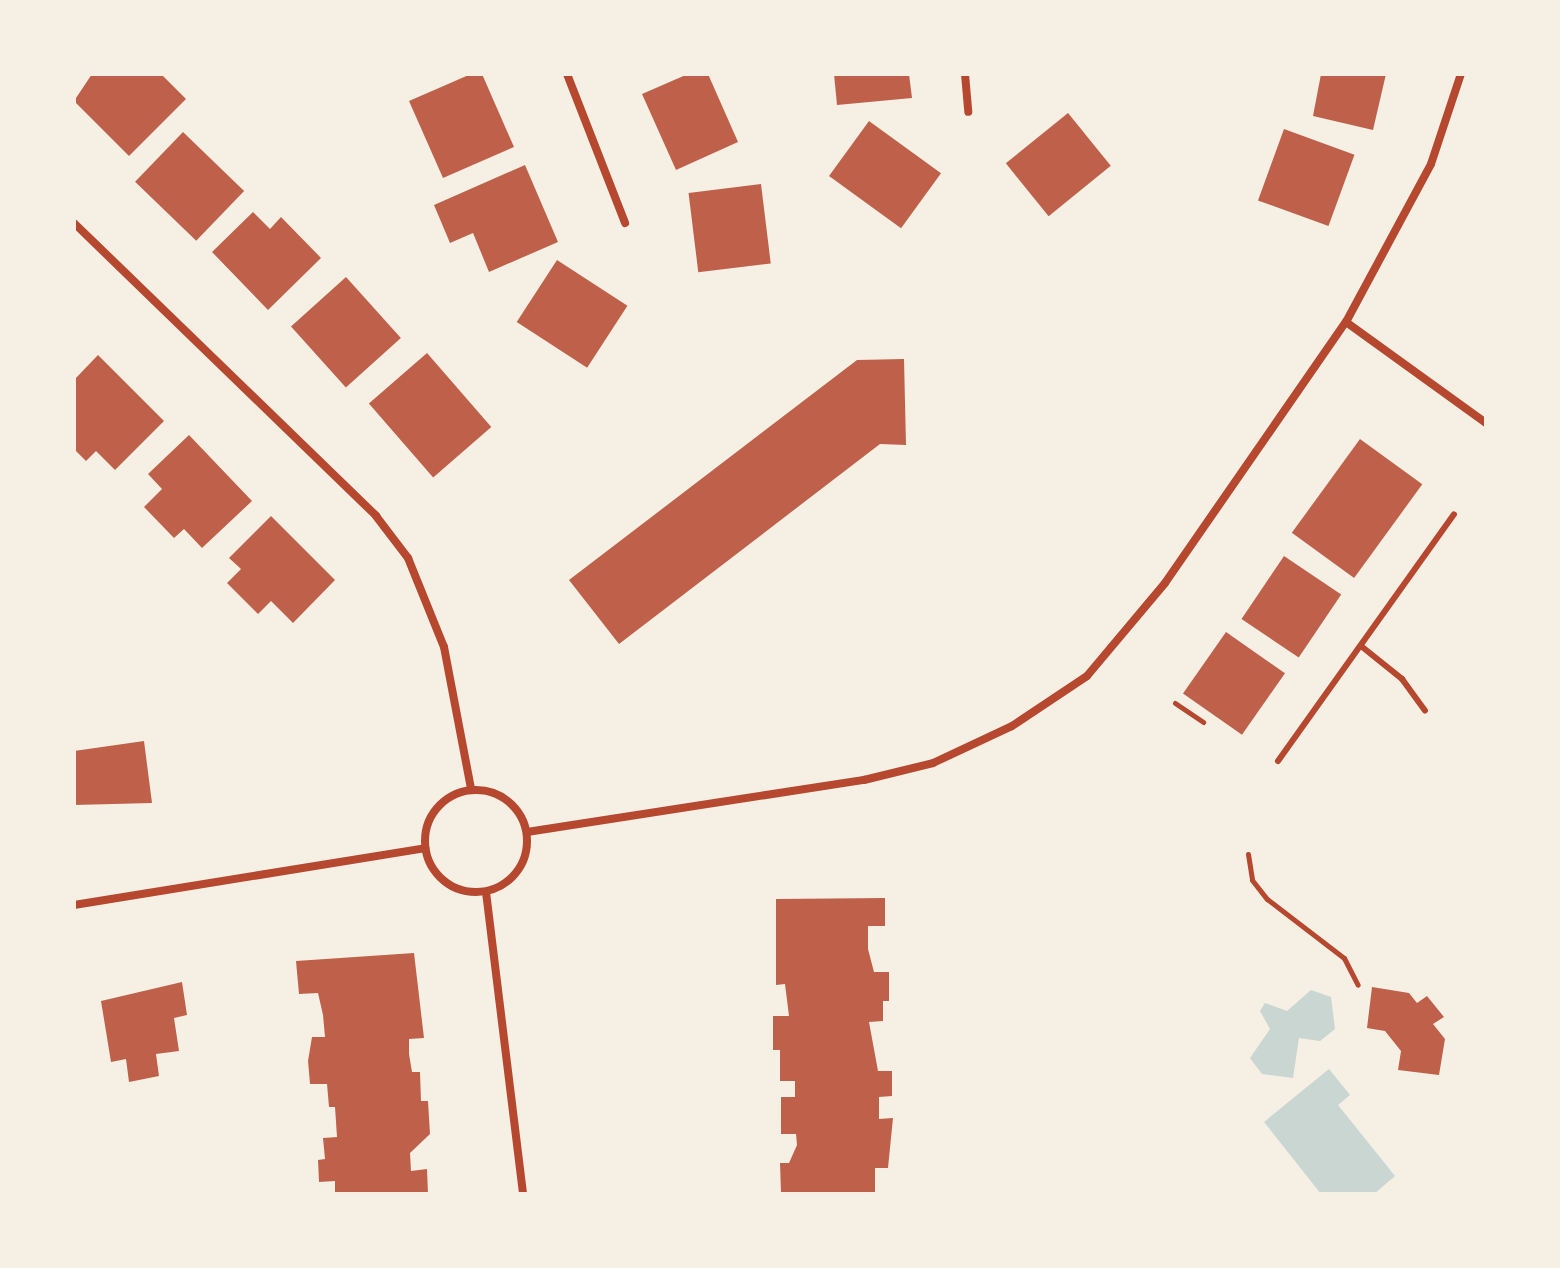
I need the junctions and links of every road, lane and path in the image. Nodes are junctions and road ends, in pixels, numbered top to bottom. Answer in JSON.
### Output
{"nodes":[{"id":1,"x":567,"y":74,"type":"edge"},
{"id":2,"x":965,"y":74,"type":"edge"},
{"id":3,"x":1461,"y":74,"type":"edge"},
{"id":4,"x":968,"y":112,"type":"dead end"},
{"id":5,"x":74,"y":223,"type":"edge"},
{"id":6,"x":625,"y":223,"type":"dead end"},
{"id":7,"x":1346,"y":322,"type":"junction"},
{"id":8,"x":1486,"y":423,"type":"edge"},
{"id":9,"x":1454,"y":514,"type":"dead end"},
{"id":10,"x":1361,"y":646,"type":"junction"},
{"id":11,"x":1175,"y":703,"type":"dead end"},
{"id":12,"x":1425,"y":711,"type":"dead end"},
{"id":13,"x":1203,"y":722,"type":"dead end"},
{"id":14,"x":1278,"y":761,"type":"dead end"},
{"id":15,"x":471,"y":789,"type":"junction"},
{"id":16,"x":527,"y":832,"type":"junction"},
{"id":17,"x":425,"y":848,"type":"junction"},
{"id":18,"x":1248,"y":854,"type":"dead end"},
{"id":19,"x":486,"y":892,"type":"junction"},
{"id":20,"x":74,"y":905,"type":"edge"},
{"id":21,"x":1358,"y":985,"type":"dead end"},
{"id":22,"x":523,"y":1194,"type":"edge"}],
"edges":[{"from":1,"to":6,"type":"street"},
{"from":2,"to":4,"type":"street"},
{"from":3,"to":7,"type":"street"},
{"from":5,"to":15,"type":"street"},
{"from":7,"to":8,"type":"street"},
{"from":7,"to":16,"type":"street"},
{"from":9,"to":10,"type":"lane"},
{"from":10,"to":12,"type":"lane"},
{"from":10,"to":14,"type":"lane"},
{"from":11,"to":13,"type":"path"},
{"from":15,"to":16,"type":"street"},
{"from":15,"to":17,"type":"street"},
{"from":16,"to":19,"type":"street"},
{"from":17,"to":19,"type":"street"},
{"from":17,"to":20,"type":"street"},
{"from":18,"to":21,"type":"path"},
{"from":19,"to":22,"type":"street"}]}
